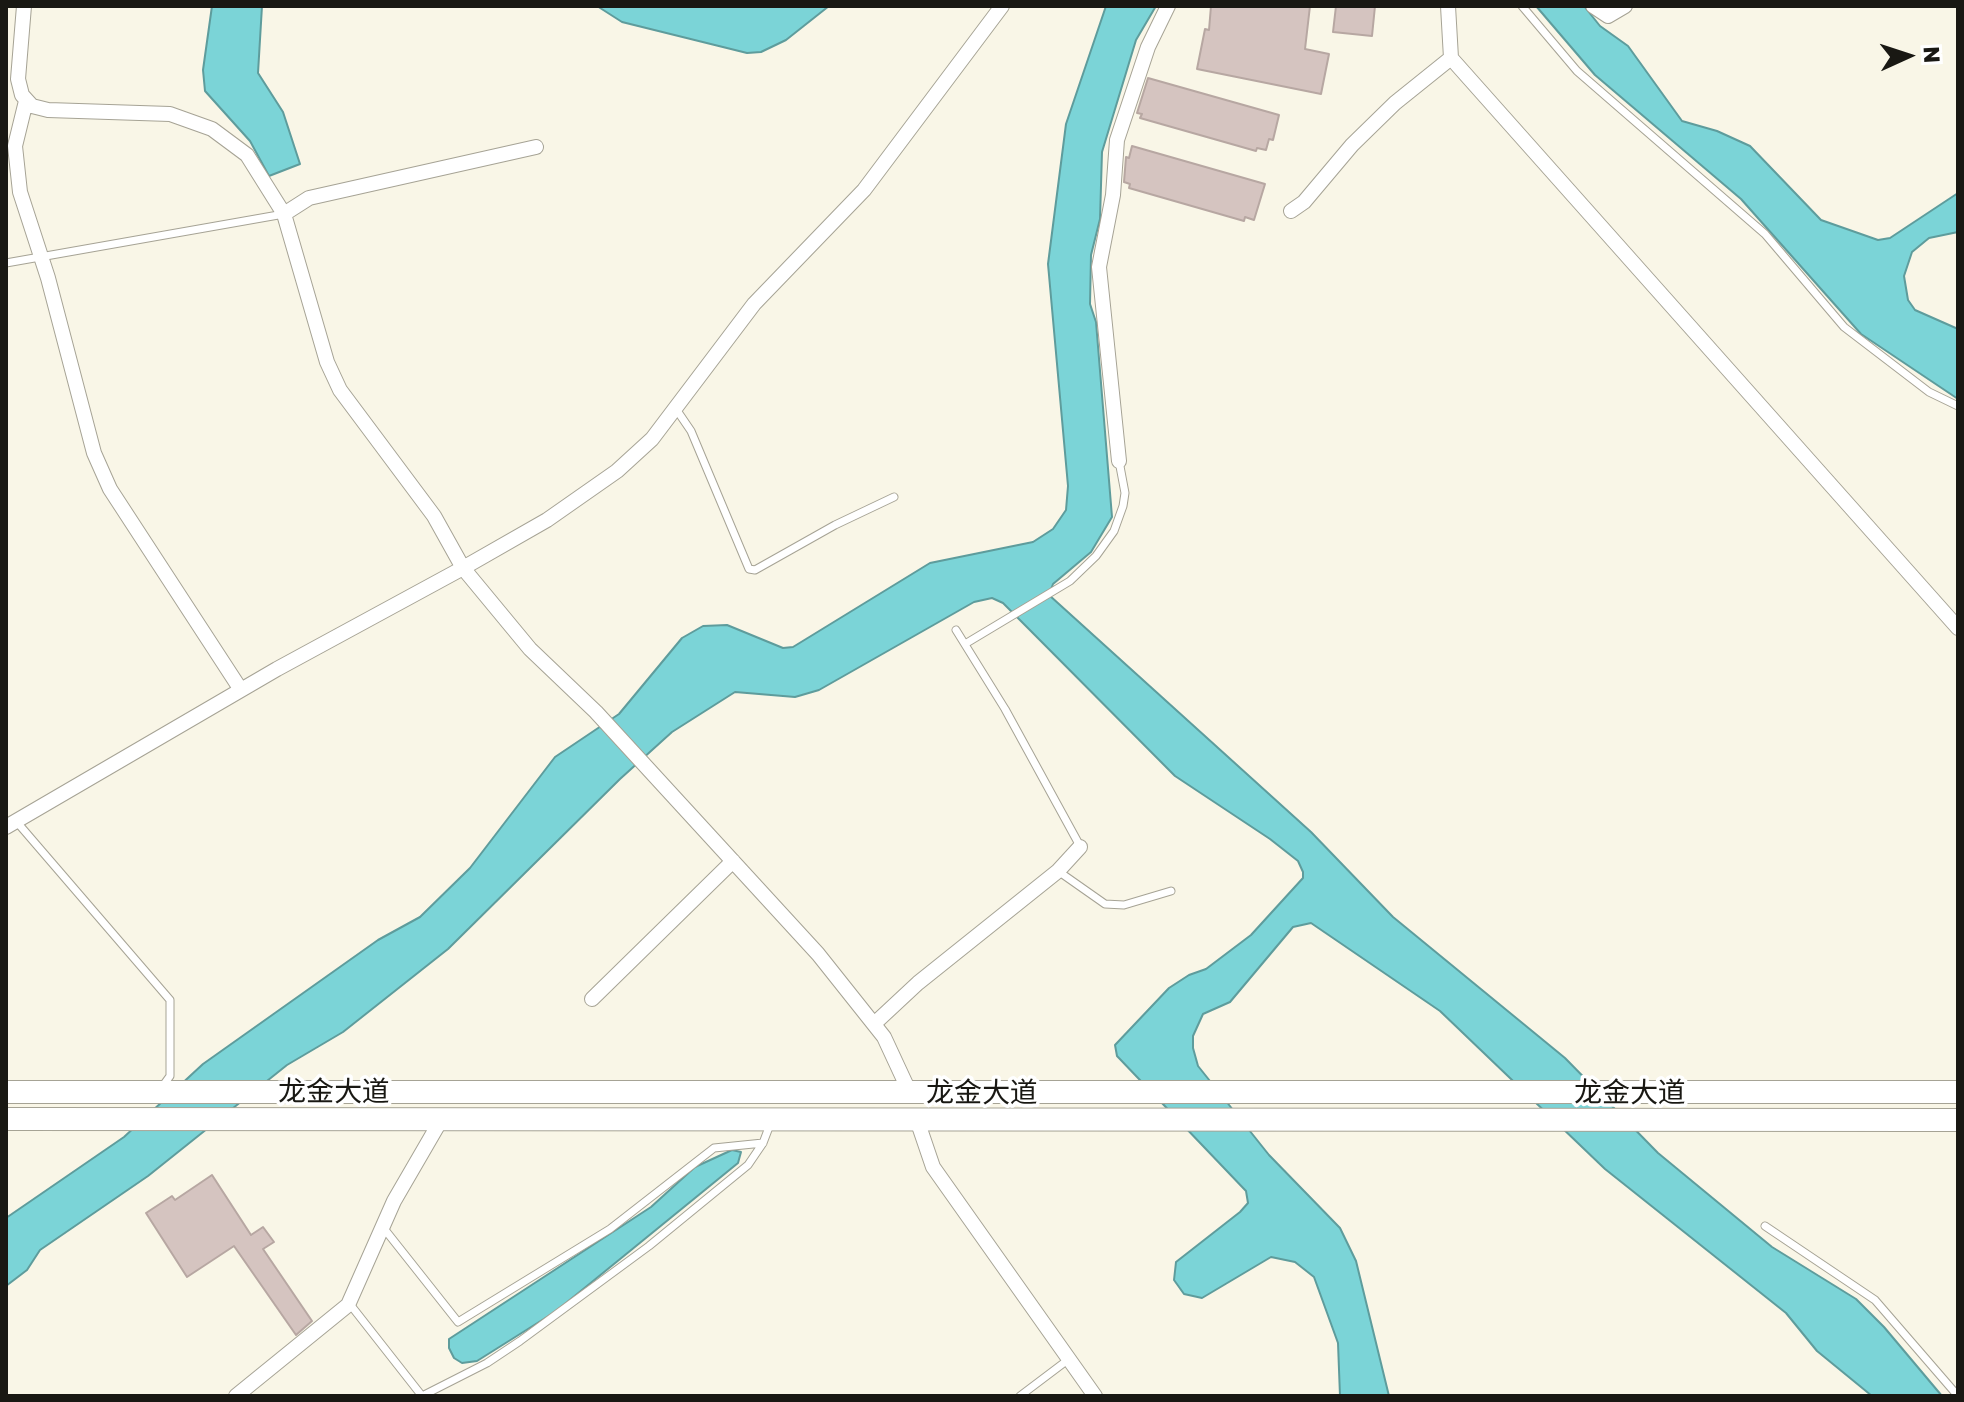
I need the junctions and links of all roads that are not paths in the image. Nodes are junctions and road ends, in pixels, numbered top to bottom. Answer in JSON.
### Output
{"nodes":[{"id":1,"x":24,"y":6,"type":"edge"},
{"id":2,"x":1002,"y":6,"type":"edge"},
{"id":3,"x":1168,"y":6,"type":"edge"},
{"id":4,"x":1448,"y":6,"type":"edge"},
{"id":5,"x":1522,"y":6,"type":"edge"},
{"id":6,"x":1593,"y":6,"type":"edge"},
{"id":7,"x":1625,"y":6,"type":"edge"},
{"id":8,"x":1451,"y":58,"type":"junction"},
{"id":9,"x":26,"y":101,"type":"junction"},
{"id":10,"x":536,"y":147,"type":"dead end"},
{"id":11,"x":1291,"y":211,"type":"dead end"},
{"id":12,"x":284,"y":214,"type":"junction"},
{"id":13,"x":41,"y":257,"type":"junction"},
{"id":14,"x":6,"y":263,"type":"edge"},
{"id":15,"x":1958,"y":406,"type":"edge"},
{"id":16,"x":676,"y":409,"type":"junction"},
{"id":17,"x":1119,"y":461,"type":"joint"},
{"id":18,"x":894,"y":497,"type":"dead end"},
{"id":19,"x":463,"y":568,"type":"junction"},
{"id":20,"x":1958,"y":628,"type":"edge"},
{"id":21,"x":956,"y":630,"type":"dead end"},
{"id":22,"x":965,"y":644,"type":"junction"},
{"id":23,"x":241,"y":690,"type":"junction"},
{"id":24,"x":11,"y":824,"type":"edge"},
{"id":25,"x":1080,"y":847,"type":"joint"},
{"id":26,"x":733,"y":861,"type":"junction"},
{"id":27,"x":1058,"y":871,"type":"junction"},
{"id":28,"x":1171,"y":891,"type":"dead end"},
{"id":29,"x":592,"y":999,"type":"dead end"},
{"id":30,"x":874,"y":1024,"type":"junction"},
{"id":31,"x":6,"y":1092,"type":"edge"},
{"id":32,"x":158,"y":1092,"type":"junction"},
{"id":33,"x":1958,"y":1092,"type":"edge"},
{"id":34,"x":910,"y":1093,"type":"junction"},
{"id":35,"x":6,"y":1119,"type":"edge"},
{"id":36,"x":441,"y":1120,"type":"junction"},
{"id":37,"x":771,"y":1120,"type":"junction"},
{"id":38,"x":917,"y":1120,"type":"junction"},
{"id":39,"x":1958,"y":1120,"type":"edge"},
{"id":40,"x":763,"y":1143,"type":"junction"},
{"id":41,"x":382,"y":1226,"type":"junction"},
{"id":42,"x":1765,"y":1226,"type":"dead end"},
{"id":43,"x":349,"y":1303,"type":"junction"},
{"id":44,"x":1069,"y":1359,"type":"junction"},
{"id":45,"x":236,"y":1396,"type":"edge"},
{"id":46,"x":422,"y":1396,"type":"edge"},
{"id":47,"x":1020,"y":1396,"type":"edge"},
{"id":48,"x":1095,"y":1396,"type":"edge"},
{"id":49,"x":1958,"y":1396,"type":"edge"}],
"edges":[{"from":1,"to":9,"type":"street"},
{"from":2,"to":16,"type":"street"},
{"from":3,"to":17,"type":"street"},
{"from":4,"to":8,"type":"street"},
{"from":5,"to":15,"type":"lane"},
{"from":6,"to":7,"type":"street"},
{"from":8,"to":11,"type":"street"},
{"from":8,"to":20,"type":"street"},
{"from":9,"to":12,"type":"street"},
{"from":9,"to":13,"type":"street"},
{"from":10,"to":12,"type":"street"},
{"from":12,"to":13,"type":"lane"},
{"from":12,"to":19,"type":"street"},
{"from":13,"to":14,"type":"lane"},
{"from":13,"to":23,"type":"street"},
{"from":16,"to":18,"type":"lane"},
{"from":16,"to":19,"type":"street"},
{"from":17,"to":22,"type":"lane"},
{"from":19,"to":23,"type":"street"},
{"from":19,"to":26,"type":"street"},
{"from":21,"to":22,"type":"lane"},
{"from":22,"to":25,"type":"lane"},
{"from":23,"to":24,"type":"street"},
{"from":24,"to":32,"type":"lane"},
{"from":25,"to":27,"type":"street"},
{"from":26,"to":29,"type":"street"},
{"from":26,"to":30,"type":"street"},
{"from":27,"to":28,"type":"lane"},
{"from":27,"to":30,"type":"street"},
{"from":30,"to":34,"type":"street"},
{"from":31,"to":32,"type":"main road","name":"龙金大道"},
{"from":32,"to":34,"type":"main road","name":"龙金大道"},
{"from":33,"to":34,"type":"main road","name":"龙金大道"},
{"from":35,"to":36,"type":"main road","name":"龙金大道"},
{"from":36,"to":37,"type":"main road","name":"龙金大道"},
{"from":36,"to":41,"type":"street"},
{"from":37,"to":38,"type":"main road","name":"龙金大道"},
{"from":37,"to":40,"type":"lane"},
{"from":38,"to":39,"type":"main road","name":"龙金大道"},
{"from":38,"to":44,"type":"street"},
{"from":40,"to":41,"type":"lane"},
{"from":40,"to":46,"type":"lane"},
{"from":41,"to":43,"type":"street"},
{"from":42,"to":49,"type":"lane"},
{"from":43,"to":45,"type":"street"},
{"from":43,"to":46,"type":"lane"},
{"from":44,"to":47,"type":"lane"},
{"from":44,"to":48,"type":"street"}]}
